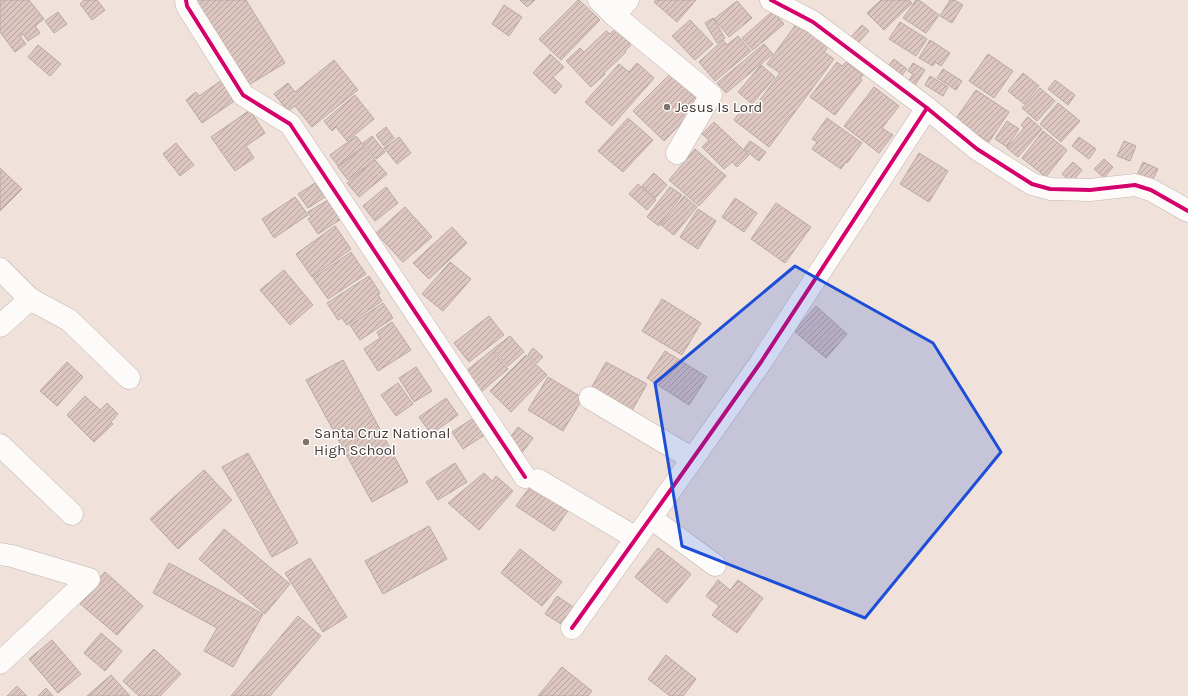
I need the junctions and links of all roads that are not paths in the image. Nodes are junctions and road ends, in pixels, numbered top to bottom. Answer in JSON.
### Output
{"nodes":[{"id":1,"x":186,"y":0,"type":"edge"},
{"id":2,"x":599,"y":0,"type":"edge"},
{"id":3,"x":771,"y":0,"type":"edge"},
{"id":4,"x":621,"y":8,"type":"edge"},
{"id":5,"x":927,"y":108,"type":"junction"},
{"id":6,"x":677,"y":153,"type":"dead end"},
{"id":7,"x":1188,"y":211,"type":"edge"},
{"id":8,"x":0,"y":269,"type":"edge"},
{"id":9,"x":30,"y":299,"type":"junction"},
{"id":10,"x":0,"y":326,"type":"edge"},
{"id":11,"x":129,"y":378,"type":"dead end"},
{"id":12,"x":590,"y":398,"type":"dead end"},
{"id":13,"x":0,"y":445,"type":"edge"},
{"id":14,"x":693,"y":459,"type":"junction"},
{"id":15,"x":72,"y":514,"type":"dead end"},
{"id":16,"x":651,"y":518,"type":"junction"},
{"id":17,"x":636,"y":538,"type":"junction"},
{"id":18,"x":0,"y":554,"type":"edge"},
{"id":19,"x":715,"y":565,"type":"dead end"},
{"id":20,"x":572,"y":628,"type":"dead end"},
{"id":21,"x":0,"y":664,"type":"edge"}],
"edges":[{"from":1,"to":17,"type":"street"},
{"from":2,"to":4,"type":"street"},
{"from":3,"to":5,"type":"street"},
{"from":4,"to":6,"type":"street"},
{"from":5,"to":7,"type":"street"},
{"from":5,"to":14,"type":"street"},
{"from":8,"to":9,"type":"street"},
{"from":9,"to":10,"type":"street"},
{"from":9,"to":11,"type":"street"},
{"from":12,"to":14,"type":"street"},
{"from":13,"to":15,"type":"street"},
{"from":14,"to":16,"type":"street"},
{"from":16,"to":17,"type":"street"},
{"from":16,"to":19,"type":"street"},
{"from":17,"to":20,"type":"street"},
{"from":18,"to":21,"type":"street"}]}
